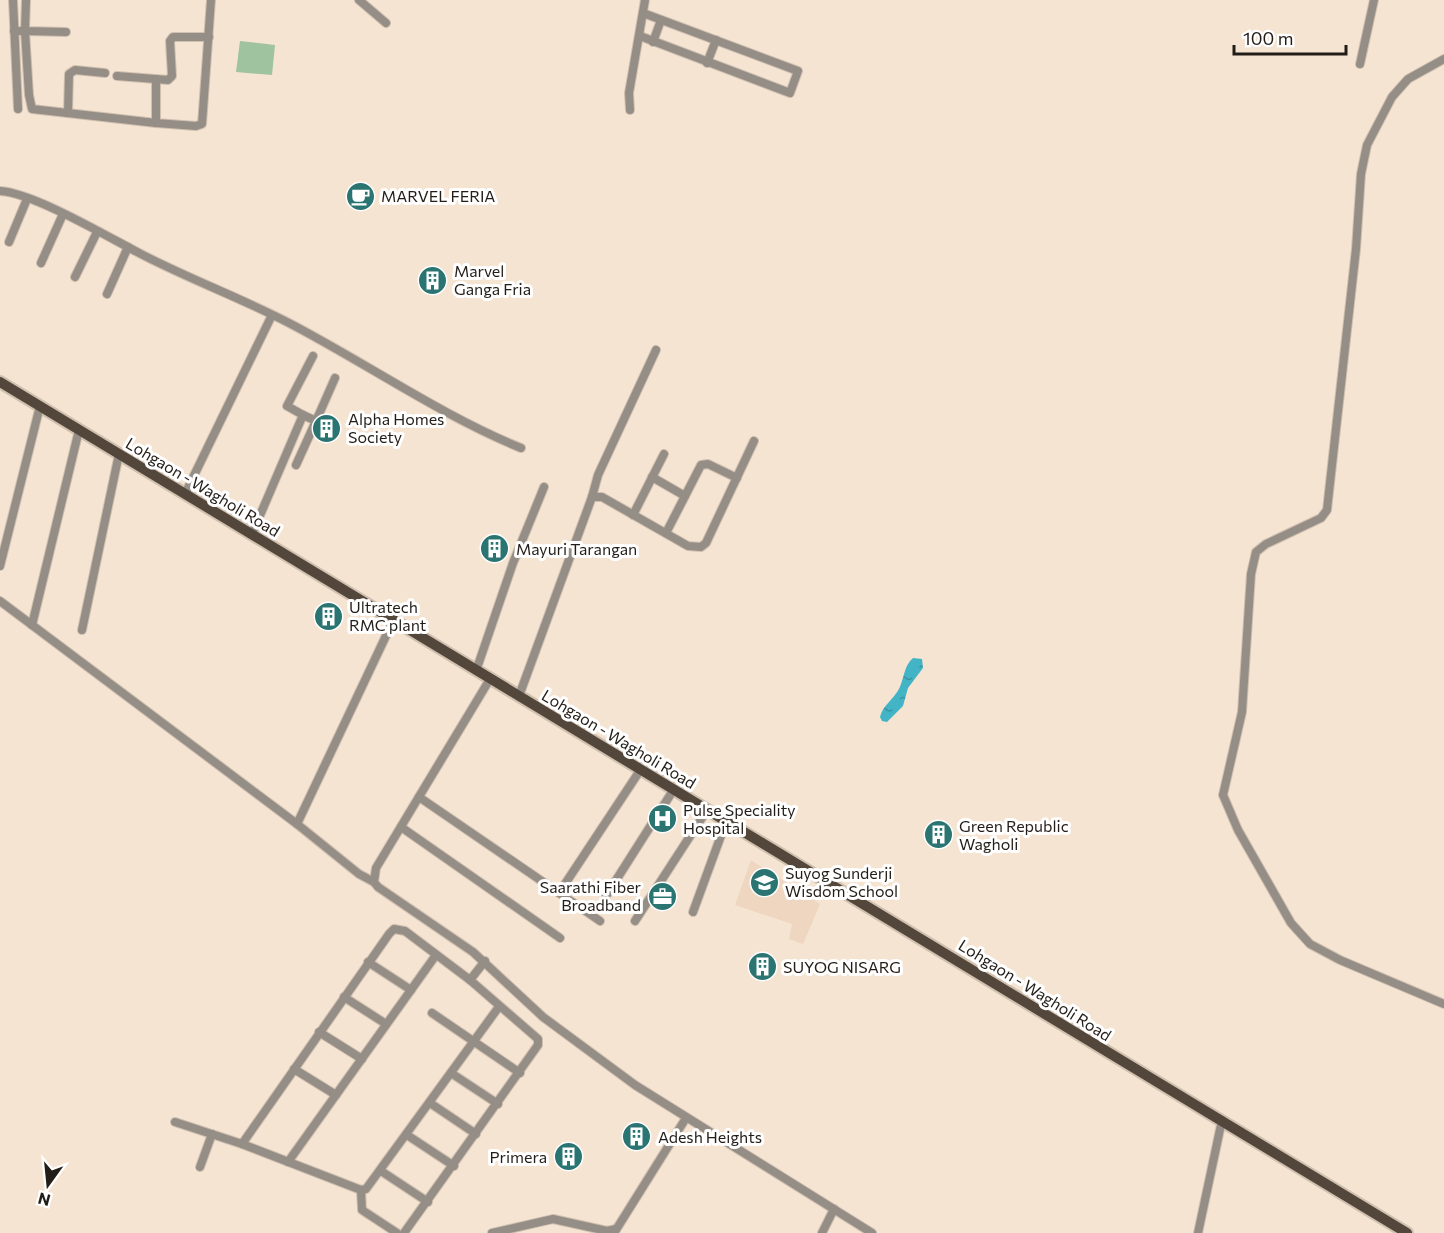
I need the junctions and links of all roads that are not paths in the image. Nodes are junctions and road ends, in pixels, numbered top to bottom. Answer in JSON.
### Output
{"nodes":[{"id":1,"x":13,"y":0,"type":"edge"},
{"id":2,"x":26,"y":0,"type":"edge"},
{"id":3,"x":211,"y":0,"type":"edge"},
{"id":4,"x":359,"y":0,"type":"edge"},
{"id":5,"x":645,"y":0,"type":"edge"},
{"id":6,"x":1374,"y":0,"type":"edge"},
{"id":7,"x":643,"y":13,"type":"junction"},
{"id":8,"x":661,"y":20,"type":"junction"},
{"id":9,"x":386,"y":23,"type":"dead end"},
{"id":10,"x":14,"y":31,"type":"junction"},
{"id":11,"x":26,"y":31,"type":"junction"},
{"id":12,"x":66,"y":32,"type":"dead end"},
{"id":13,"x":640,"y":36,"type":"junction"},
{"id":14,"x":209,"y":37,"type":"junction"},
{"id":15,"x":716,"y":40,"type":"junction"},
{"id":16,"x":653,"y":42,"type":"junction"},
{"id":17,"x":1444,"y":59,"type":"edge"},
{"id":18,"x":708,"y":63,"type":"junction"},
{"id":19,"x":1360,"y":64,"type":"dead end"},
{"id":20,"x":105,"y":73,"type":"dead end"},
{"id":21,"x":117,"y":76,"type":"dead end"},
{"id":22,"x":156,"y":79,"type":"junction"},
{"id":23,"x":18,"y":110,"type":"dead end"},
{"id":24,"x":630,"y":110,"type":"dead end"},
{"id":25,"x":68,"y":113,"type":"junction"},
{"id":26,"x":156,"y":123,"type":"junction"},
{"id":27,"x":0,"y":191,"type":"edge"},
{"id":28,"x":27,"y":199,"type":"junction"},
{"id":29,"x":63,"y":214,"type":"junction"},
{"id":30,"x":97,"y":232,"type":"junction"},
{"id":31,"x":9,"y":242,"type":"dead end"},
{"id":32,"x":128,"y":248,"type":"junction"},
{"id":33,"x":41,"y":263,"type":"dead end"},
{"id":34,"x":75,"y":277,"type":"dead end"},
{"id":35,"x":107,"y":294,"type":"dead end"},
{"id":36,"x":272,"y":315,"type":"junction"},
{"id":37,"x":656,"y":350,"type":"dead end"},
{"id":38,"x":313,"y":356,"type":"dead end"},
{"id":39,"x":335,"y":378,"type":"dead end"},
{"id":40,"x":0,"y":382,"type":"edge"},
{"id":41,"x":40,"y":406,"type":"junction"},
{"id":42,"x":303,"y":415,"type":"junction"},
{"id":43,"x":315,"y":421,"type":"junction"},
{"id":44,"x":80,"y":430,"type":"junction"},
{"id":45,"x":754,"y":441,"type":"dead end"},
{"id":46,"x":521,"y":448,"type":"dead end"},
{"id":47,"x":119,"y":454,"type":"junction"},
{"id":48,"x":664,"y":454,"type":"dead end"},
{"id":49,"x":296,"y":465,"type":"dead end"},
{"id":50,"x":652,"y":477,"type":"junction"},
{"id":51,"x":737,"y":478,"type":"junction"},
{"id":52,"x":544,"y":488,"type":"dead end"},
{"id":53,"x":185,"y":494,"type":"junction"},
{"id":54,"x":685,"y":496,"type":"junction"},
{"id":55,"x":592,"y":497,"type":"junction"},
{"id":56,"x":633,"y":515,"type":"junction"},
{"id":57,"x":666,"y":533,"type":"junction"},
{"id":58,"x":252,"y":534,"type":"junction"},
{"id":59,"x":0,"y":566,"type":"edge"},
{"id":60,"x":0,"y":601,"type":"edge"},
{"id":61,"x":393,"y":621,"type":"junction"},
{"id":62,"x":32,"y":625,"type":"junction"},
{"id":63,"x":82,"y":630,"type":"dead end"},
{"id":64,"x":476,"y":671,"type":"junction"},
{"id":65,"x":490,"y":679,"type":"junction"},
{"id":66,"x":519,"y":696,"type":"junction"},
{"id":67,"x":641,"y":769,"type":"junction"},
{"id":68,"x":674,"y":789,"type":"junction"},
{"id":69,"x":419,"y":797,"type":"junction"},
{"id":70,"x":707,"y":810,"type":"junction"},
{"id":71,"x":726,"y":822,"type":"junction"},
{"id":72,"x":297,"y":824,"type":"junction"},
{"id":73,"x":401,"y":827,"type":"junction"},
{"id":74,"x":374,"y":882,"type":"junction"},
{"id":75,"x":559,"y":893,"type":"junction"},
{"id":76,"x":606,"y":896,"type":"dead end"},
{"id":77,"x":693,"y":912,"type":"dead end"},
{"id":78,"x":600,"y":921,"type":"dead end"},
{"id":79,"x":635,"y":921,"type":"dead end"},
{"id":80,"x":560,"y":938,"type":"dead end"},
{"id":81,"x":436,"y":955,"type":"junction"},
{"id":82,"x":485,"y":961,"type":"junction"},
{"id":83,"x":368,"y":963,"type":"junction"},
{"id":84,"x":470,"y":980,"type":"junction"},
{"id":85,"x":411,"y":990,"type":"junction"},
{"id":86,"x":344,"y":997,"type":"junction"},
{"id":87,"x":1444,"y":1004,"type":"edge"},
{"id":88,"x":498,"y":1008,"type":"junction"},
{"id":89,"x":432,"y":1013,"type":"dead end"},
{"id":90,"x":387,"y":1024,"type":"junction"},
{"id":91,"x":319,"y":1032,"type":"junction"},
{"id":92,"x":473,"y":1043,"type":"junction"},
{"id":93,"x":362,"y":1059,"type":"junction"},
{"id":94,"x":294,"y":1069,"type":"junction"},
{"id":95,"x":451,"y":1073,"type":"junction"},
{"id":96,"x":520,"y":1073,"type":"junction"},
{"id":97,"x":336,"y":1095,"type":"junction"},
{"id":98,"x":430,"y":1103,"type":"junction"},
{"id":99,"x":498,"y":1104,"type":"junction"},
{"id":100,"x":686,"y":1118,"type":"junction"},
{"id":101,"x":1222,"y":1120,"type":"junction"},
{"id":102,"x":175,"y":1122,"type":"dead end"},
{"id":103,"x":212,"y":1134,"type":"junction"},
{"id":104,"x":476,"y":1134,"type":"junction"},
{"id":105,"x":407,"y":1135,"type":"junction"},
{"id":106,"x":242,"y":1144,"type":"junction"},
{"id":107,"x":288,"y":1162,"type":"junction"},
{"id":108,"x":454,"y":1166,"type":"junction"},
{"id":109,"x":200,"y":1167,"type":"dead end"},
{"id":110,"x":381,"y":1171,"type":"junction"},
{"id":111,"x":361,"y":1191,"type":"junction"},
{"id":112,"x":428,"y":1202,"type":"junction"},
{"id":113,"x":834,"y":1209,"type":"junction"},
{"id":114,"x":615,"y":1231,"type":"edge"},
{"id":115,"x":1404,"y":1232,"type":"edge"},
{"id":116,"x":397,"y":1233,"type":"edge"},
{"id":117,"x":404,"y":1233,"type":"edge"},
{"id":118,"x":492,"y":1233,"type":"edge"},
{"id":119,"x":822,"y":1233,"type":"edge"},
{"id":120,"x":872,"y":1233,"type":"edge"},
{"id":121,"x":1198,"y":1233,"type":"edge"}],
"edges":[{"from":1,"to":10,"type":"street"},
{"from":2,"to":11,"type":"street"},
{"from":3,"to":14,"type":"street"},
{"from":4,"to":9,"type":"street"},
{"from":5,"to":7,"type":"street"},
{"from":6,"to":19,"type":"street"},
{"from":7,"to":8,"type":"street"},
{"from":7,"to":13,"type":"street"},
{"from":8,"to":15,"type":"street"},
{"from":8,"to":16,"type":"street"},
{"from":10,"to":11,"type":"street"},
{"from":10,"to":23,"type":"street"},
{"from":11,"to":12,"type":"street"},
{"from":11,"to":25,"type":"street"},
{"from":13,"to":16,"type":"street"},
{"from":13,"to":24,"type":"street"},
{"from":14,"to":22,"type":"street"},
{"from":14,"to":26,"type":"street"},
{"from":15,"to":18,"type":"street"},
{"from":15,"to":18,"type":"street"},
{"from":16,"to":18,"type":"street"},
{"from":17,"to":87,"type":"street"},
{"from":20,"to":25,"type":"street"},
{"from":21,"to":22,"type":"street"},
{"from":22,"to":26,"type":"street"},
{"from":25,"to":26,"type":"street"},
{"from":27,"to":28,"type":"street"},
{"from":28,"to":29,"type":"street"},
{"from":28,"to":31,"type":"street"},
{"from":29,"to":30,"type":"street"},
{"from":29,"to":33,"type":"street"},
{"from":30,"to":32,"type":"street"},
{"from":30,"to":34,"type":"street"},
{"from":32,"to":35,"type":"street"},
{"from":32,"to":36,"type":"street"},
{"from":36,"to":46,"type":"street"},
{"from":36,"to":53,"type":"street"},
{"from":37,"to":55,"type":"street"},
{"from":38,"to":42,"type":"street"},
{"from":39,"to":43,"type":"street"},
{"from":40,"to":41,"type":"main road","name":"Lohgaon - Wagholi Road"},
{"from":41,"to":44,"type":"main road","name":"Lohgaon - Wagholi Road"},
{"from":41,"to":59,"type":"street"},
{"from":42,"to":43,"type":"street"},
{"from":42,"to":58,"type":"street"},
{"from":43,"to":49,"type":"street"},
{"from":44,"to":47,"type":"main road","name":"Lohgaon - Wagholi Road"},
{"from":44,"to":62,"type":"street"},
{"from":45,"to":51,"type":"street"},
{"from":47,"to":53,"type":"main road","name":"Lohgaon - Wagholi Road"},
{"from":47,"to":63,"type":"street"},
{"from":48,"to":50,"type":"street"},
{"from":50,"to":54,"type":"street"},
{"from":50,"to":56,"type":"street"},
{"from":51,"to":54,"type":"street"},
{"from":51,"to":57,"type":"street"},
{"from":52,"to":64,"type":"street"},
{"from":53,"to":58,"type":"main road","name":"Lohgaon - Wagholi Road"},
{"from":54,"to":57,"type":"street"},
{"from":55,"to":56,"type":"street"},
{"from":55,"to":66,"type":"street"},
{"from":56,"to":57,"type":"street"},
{"from":58,"to":61,"type":"main road","name":"Lohgaon - Wagholi Road"},
{"from":60,"to":62,"type":"street"},
{"from":61,"to":64,"type":"main road","name":"Lohgaon - Wagholi Road"},
{"from":61,"to":72,"type":"street"},
{"from":62,"to":72,"type":"street"},
{"from":64,"to":65,"type":"main road","name":"Lohgaon - Wagholi Road"},
{"from":65,"to":66,"type":"main road","name":"Lohgaon - Wagholi Road"},
{"from":65,"to":69,"type":"street"},
{"from":66,"to":67,"type":"main road","name":"Lohgaon - Wagholi Road"},
{"from":67,"to":68,"type":"main road","name":"Lohgaon - Wagholi Road"},
{"from":67,"to":75,"type":"street"},
{"from":68,"to":70,"type":"main road","name":"Lohgaon - Wagholi Road"},
{"from":68,"to":76,"type":"street"},
{"from":69,"to":73,"type":"street"},
{"from":69,"to":75,"type":"street"},
{"from":70,"to":71,"type":"main road","name":"Lohgaon - Wagholi Road"},
{"from":70,"to":79,"type":"street"},
{"from":71,"to":77,"type":"street"},
{"from":71,"to":101,"type":"main road","name":"Lohgaon - Wagholi Road"},
{"from":72,"to":74,"type":"street"},
{"from":73,"to":74,"type":"street"},
{"from":73,"to":80,"type":"street"},
{"from":74,"to":82,"type":"street"},
{"from":75,"to":78,"type":"street"},
{"from":81,"to":83,"type":"street"},
{"from":81,"to":84,"type":"street"},
{"from":81,"to":85,"type":"street"},
{"from":82,"to":84,"type":"street"},
{"from":82,"to":100,"type":"street"},
{"from":83,"to":85,"type":"street"},
{"from":83,"to":86,"type":"street"},
{"from":84,"to":88,"type":"street"},
{"from":85,"to":90,"type":"street"},
{"from":86,"to":90,"type":"street"},
{"from":86,"to":91,"type":"street"},
{"from":88,"to":92,"type":"street"},
{"from":88,"to":96,"type":"street"},
{"from":89,"to":92,"type":"street"},
{"from":90,"to":93,"type":"street"},
{"from":91,"to":93,"type":"street"},
{"from":91,"to":94,"type":"street"},
{"from":92,"to":95,"type":"street"},
{"from":92,"to":96,"type":"street"},
{"from":93,"to":97,"type":"street"},
{"from":94,"to":97,"type":"street"},
{"from":94,"to":106,"type":"street"},
{"from":95,"to":98,"type":"street"},
{"from":95,"to":99,"type":"street"},
{"from":96,"to":99,"type":"street"},
{"from":97,"to":107,"type":"street"},
{"from":98,"to":104,"type":"street"},
{"from":98,"to":105,"type":"street"},
{"from":99,"to":104,"type":"street"},
{"from":100,"to":113,"type":"street"},
{"from":100,"to":114,"type":"street"},
{"from":101,"to":115,"type":"main road","name":"Lohgaon - Wagholi Road"},
{"from":101,"to":121,"type":"street"},
{"from":102,"to":103,"type":"street"},
{"from":103,"to":106,"type":"street"},
{"from":103,"to":109,"type":"street"},
{"from":104,"to":108,"type":"street"},
{"from":105,"to":108,"type":"street"},
{"from":105,"to":110,"type":"street"},
{"from":106,"to":107,"type":"street"},
{"from":107,"to":111,"type":"street"},
{"from":108,"to":112,"type":"street"},
{"from":110,"to":111,"type":"street"},
{"from":110,"to":112,"type":"street"},
{"from":111,"to":116,"type":"street"},
{"from":112,"to":117,"type":"street"},
{"from":113,"to":119,"type":"street"},
{"from":113,"to":120,"type":"street"},
{"from":114,"to":118,"type":"street"}]}
